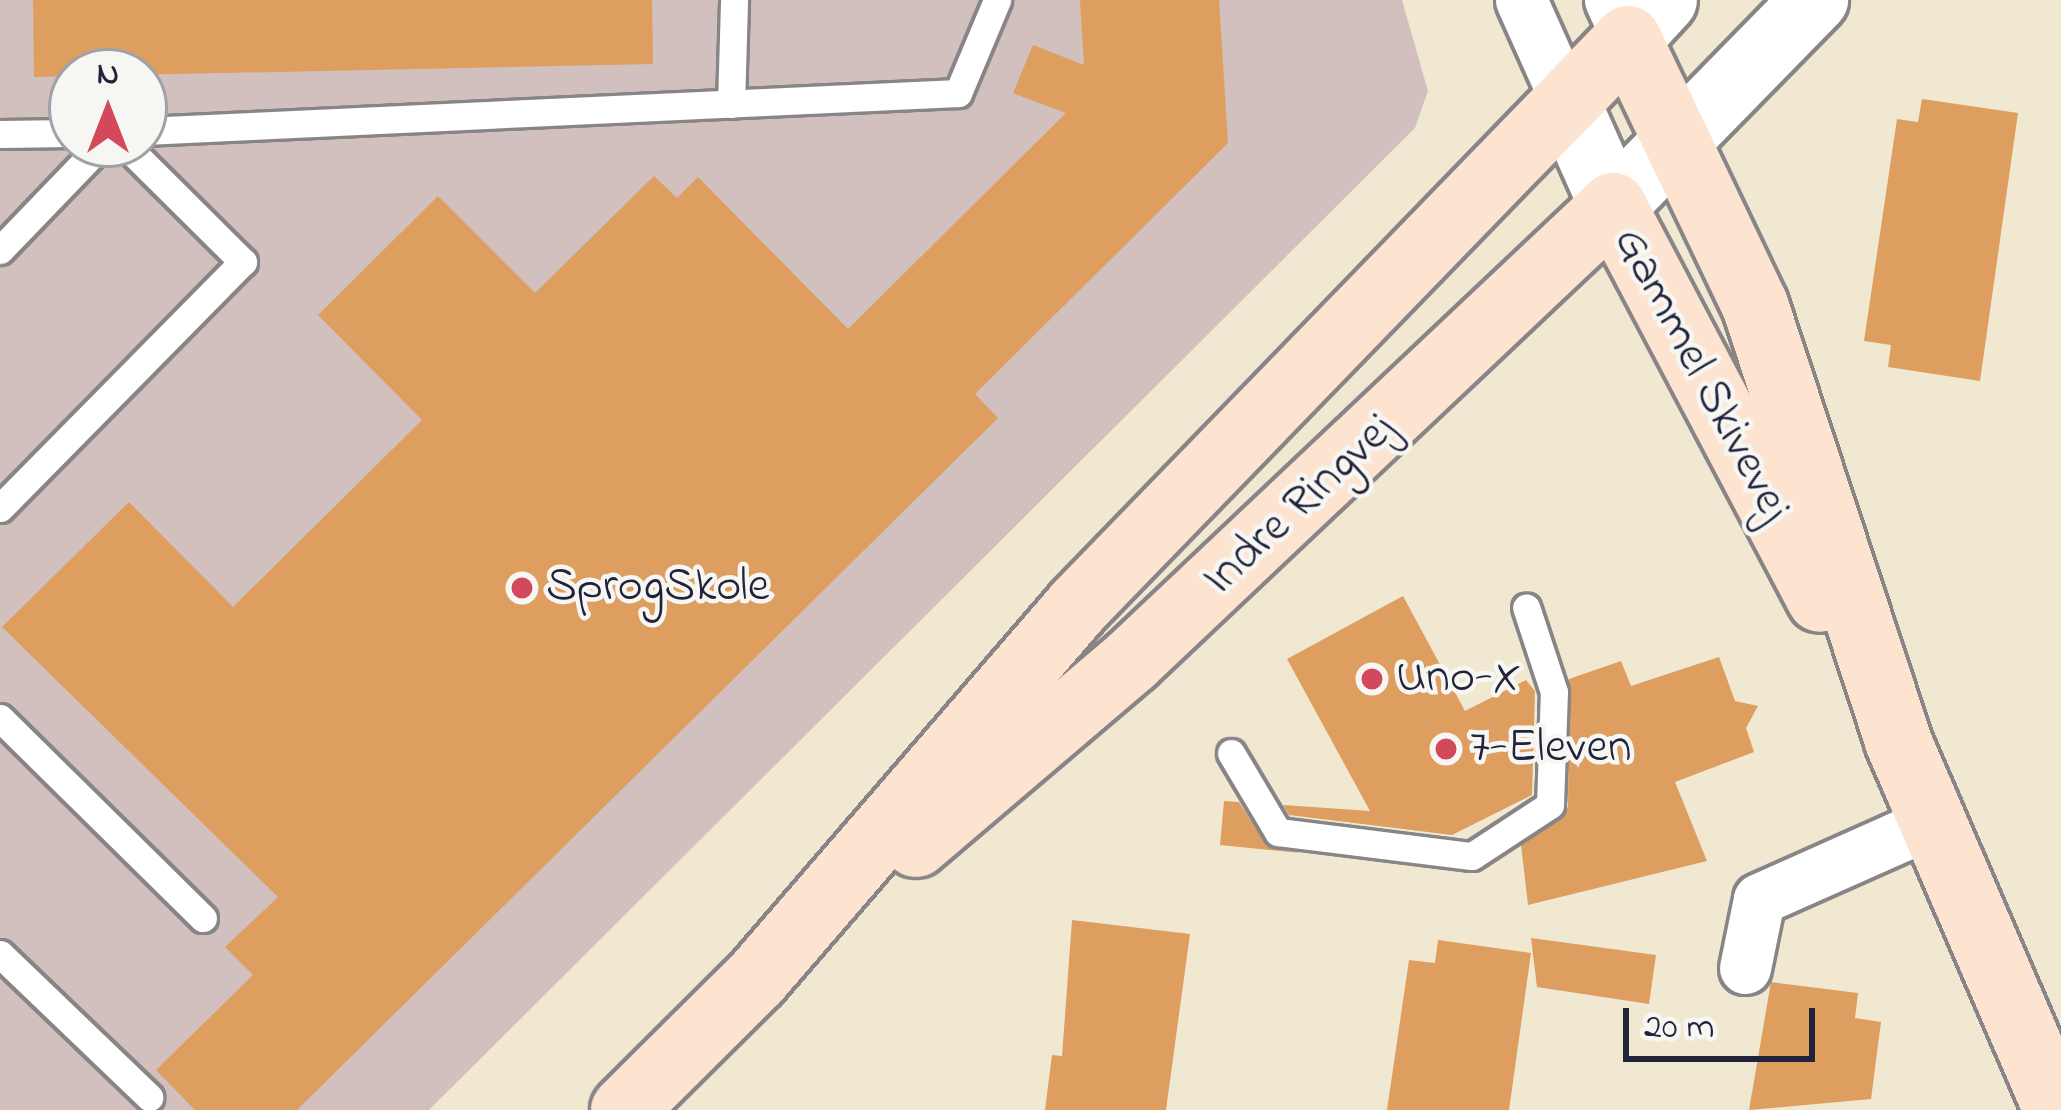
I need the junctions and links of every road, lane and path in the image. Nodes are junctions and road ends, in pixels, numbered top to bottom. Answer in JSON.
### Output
{"nodes":[{"id":1,"x":734,"y":0,"type":"edge"},
{"id":2,"x":997,"y":0,"type":"edge"},
{"id":3,"x":1521,"y":0,"type":"edge"},
{"id":4,"x":1814,"y":0,"type":"edge"},
{"id":5,"x":1634,"y":13,"type":"edge"},
{"id":6,"x":1567,"y":103,"type":"junction"},
{"id":7,"x":731,"y":104,"type":"junction"},
{"id":8,"x":168,"y":130,"type":"edge"},
{"id":9,"x":48,"y":133,"type":"edge"},
{"id":10,"x":0,"y":134,"type":"edge"},
{"id":11,"x":1677,"y":141,"type":"junction"},
{"id":12,"x":78,"y":168,"type":"edge"},
{"id":13,"x":148,"y":168,"type":"edge"},
{"id":14,"x":1612,"y":206,"type":"junction"},
{"id":15,"x":0,"y":250,"type":"edge"},
{"id":16,"x":0,"y":508,"type":"edge"},
{"id":17,"x":1526,"y":607,"type":"dead end"},
{"id":18,"x":0,"y":718,"type":"edge"},
{"id":19,"x":1898,"y":742,"type":"junction"},
{"id":20,"x":1231,"y":753,"type":"dead end"},
{"id":21,"x":1932,"y":822,"type":"junction"},
{"id":22,"x":202,"y":918,"type":"dead end"},
{"id":23,"x":0,"y":954,"type":"edge"},
{"id":24,"x":1745,"y":968,"type":"dead end"},
{"id":25,"x":757,"y":978,"type":"junction"},
{"id":26,"x":149,"y":1097,"type":"dead end"},
{"id":27,"x":624,"y":1110,"type":"edge"},
{"id":28,"x":2057,"y":1110,"type":"edge"}],
"edges":[{"from":1,"to":7,"type":"lane"},
{"from":2,"to":7,"type":"lane"},
{"from":3,"to":6,"type":"street","name":"Gammel Skivevej"},
{"from":4,"to":11,"type":"street","name":"Indre Ringvej"},
{"from":5,"to":6,"type":"main road","name":"Indre Ringvej"},
{"from":5,"to":11,"type":"main road","name":"Gammel Skivevej"},
{"from":6,"to":14,"type":"street","name":"Gammel Skivevej"},
{"from":6,"to":25,"type":"main road","name":"Indre Ringvej"},
{"from":7,"to":8,"type":"lane"},
{"from":9,"to":10,"type":"lane"},
{"from":11,"to":14,"type":"street","name":"Indre Ringvej"},
{"from":11,"to":19,"type":"main road","name":"Gammel Skivevej"},
{"from":12,"to":15,"type":"lane"},
{"from":13,"to":16,"type":"lane"},
{"from":14,"to":19,"type":"main road","name":"Gammel Skivevej"},
{"from":14,"to":25,"type":"main road","name":"Indre Ringvej"},
{"from":17,"to":20,"type":"lane"},
{"from":18,"to":22,"type":"lane"},
{"from":19,"to":21,"type":"main road","name":"Gammel Skivevej"},
{"from":21,"to":24,"type":"street"},
{"from":21,"to":28,"type":"main road","name":"Gammel Skivevej"},
{"from":23,"to":26,"type":"lane"},
{"from":25,"to":27,"type":"main road","name":"Indre Ringvej"}]}
